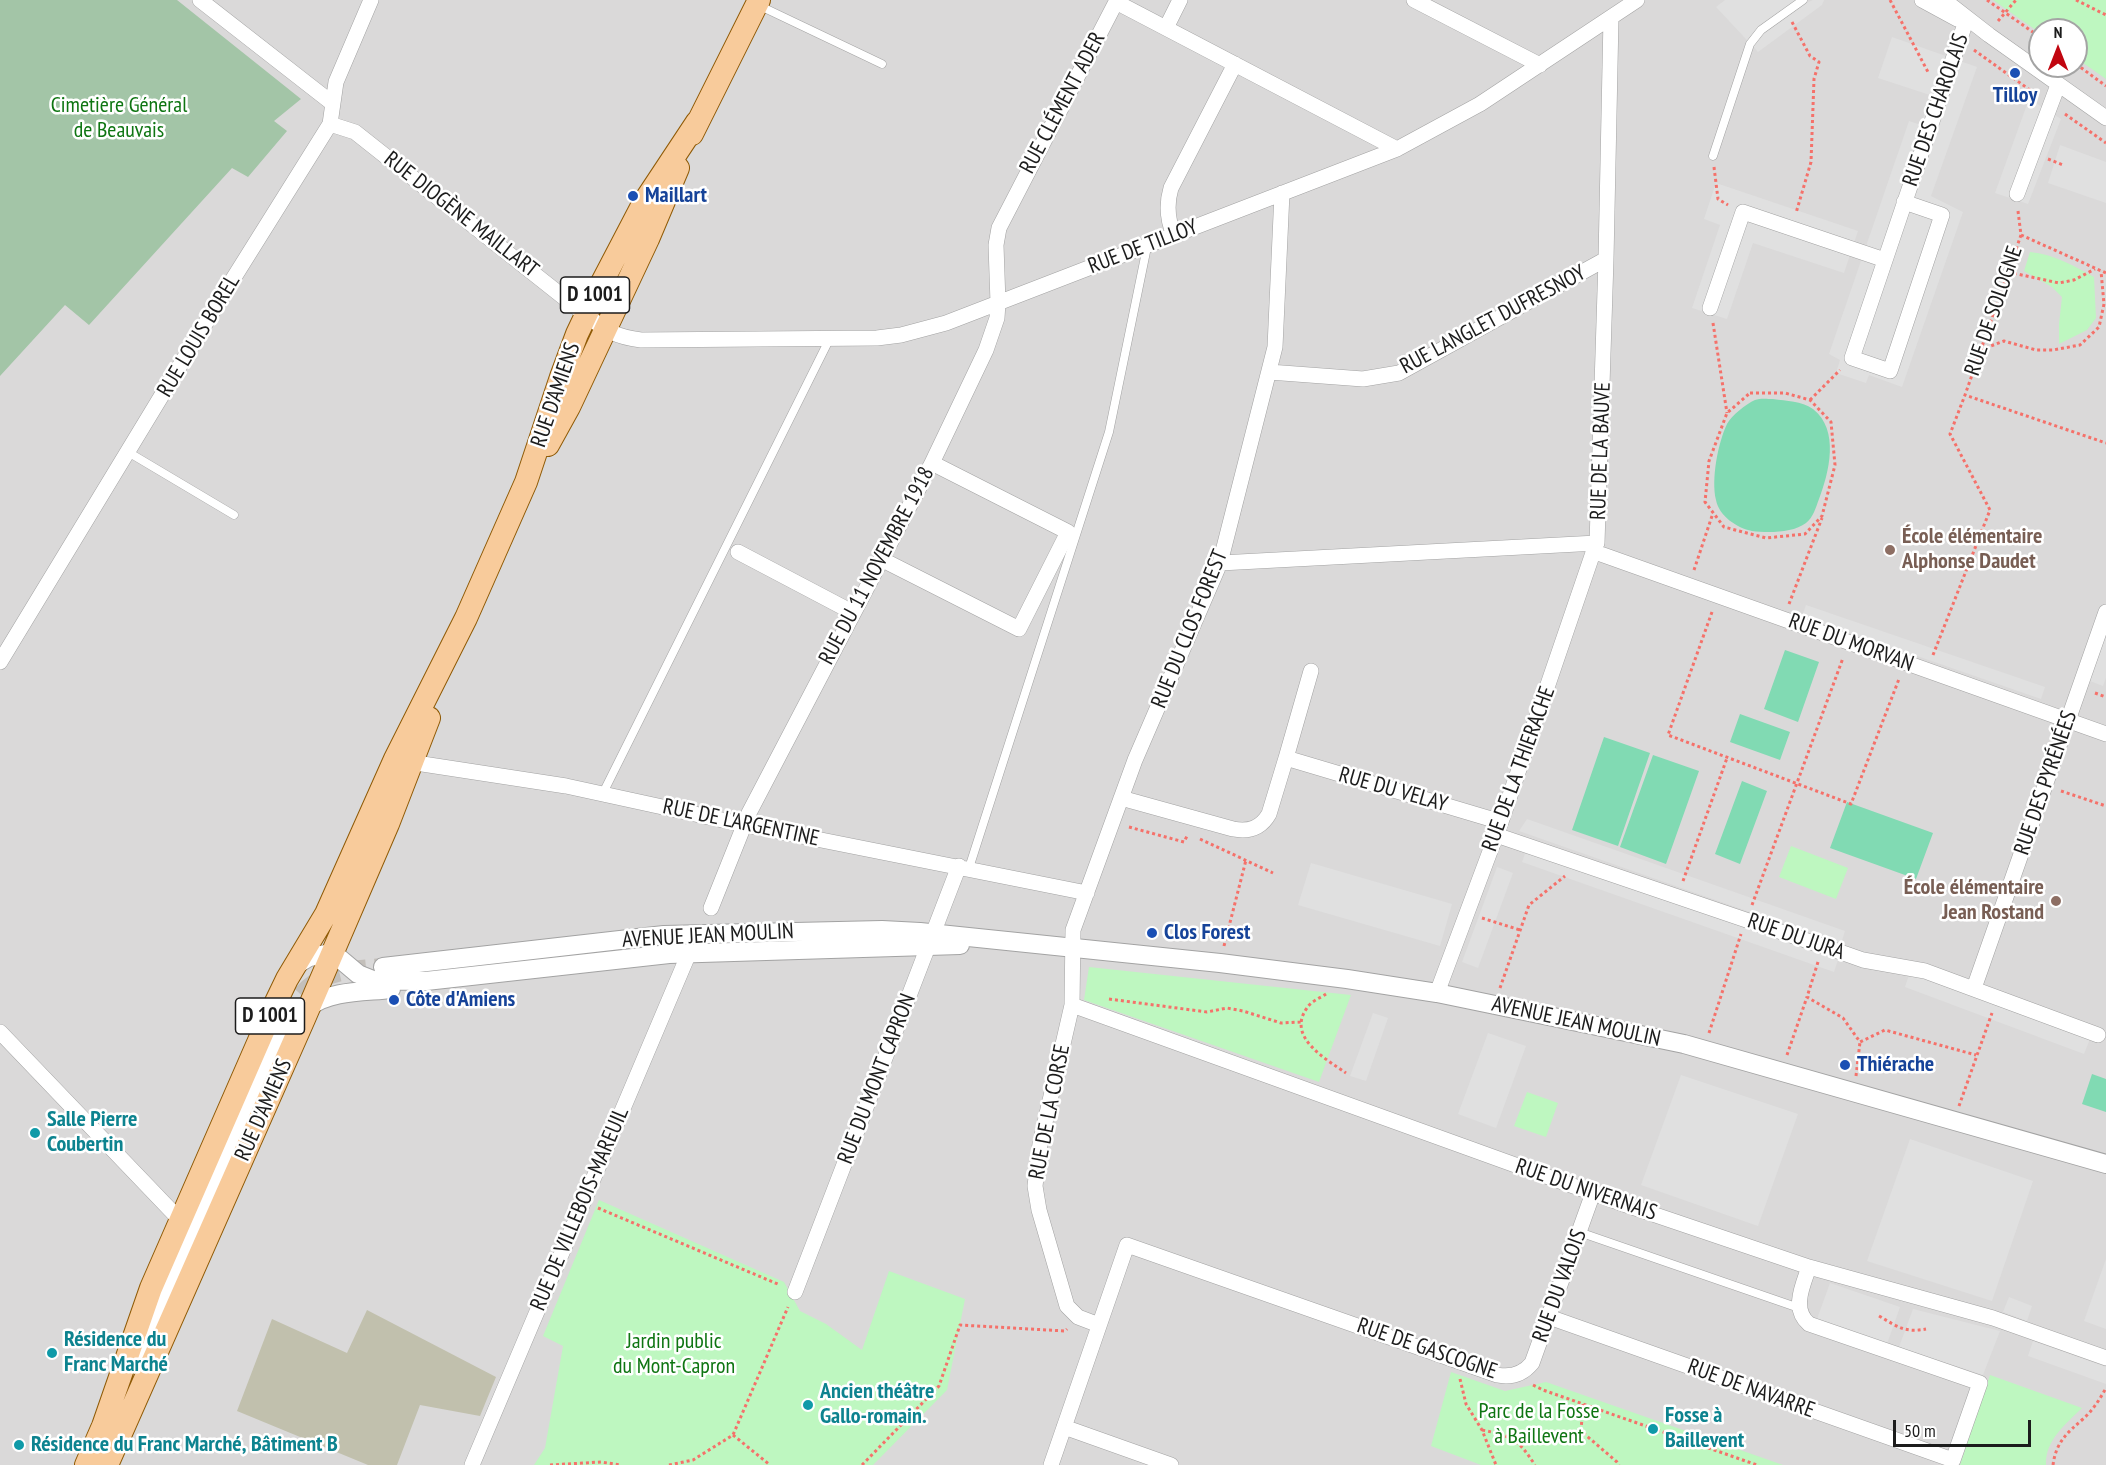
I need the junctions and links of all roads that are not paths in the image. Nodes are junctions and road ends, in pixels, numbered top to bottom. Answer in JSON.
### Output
{"nodes":[{"id":1,"x":200,"y":0,"type":"edge"},
{"id":2,"x":371,"y":0,"type":"edge"},
{"id":3,"x":1180,"y":0,"type":"edge"},
{"id":4,"x":1414,"y":0,"type":"edge"},
{"id":5,"x":1636,"y":0,"type":"edge"},
{"id":6,"x":1803,"y":0,"type":"edge"},
{"id":7,"x":1922,"y":0,"type":"edge"},
{"id":8,"x":1944,"y":0,"type":"edge"},
{"id":9,"x":758,"y":2,"type":"edge"},
{"id":10,"x":1611,"y":18,"type":"junction"},
{"id":11,"x":1966,"y":20,"type":"junction"},
{"id":12,"x":1166,"y":28,"type":"junction"},
{"id":13,"x":882,"y":64,"type":"dead end"},
{"id":14,"x":1235,"y":64,"type":"junction"},
{"id":15,"x":1540,"y":65,"type":"junction"},
{"id":16,"x":2058,"y":85,"type":"junction"},
{"id":17,"x":332,"y":103,"type":"junction"},
{"id":18,"x":2106,"y":118,"type":"edge"},
{"id":19,"x":697,"y":122,"type":"junction"},
{"id":20,"x":330,"y":124,"type":"junction"},
{"id":21,"x":1397,"y":149,"type":"junction"},
{"id":22,"x":1713,"y":156,"type":"road end"},
{"id":23,"x":1282,"y":193,"type":"junction"},
{"id":24,"x":2017,"y":194,"type":"road end"},
{"id":25,"x":1904,"y":202,"type":"junction"},
{"id":26,"x":1174,"y":235,"type":"junction"},
{"id":27,"x":1148,"y":245,"type":"junction"},
{"id":28,"x":1606,"y":259,"type":"junction"},
{"id":29,"x":1885,"y":260,"type":"junction"},
{"id":30,"x":998,"y":303,"type":"junction"},
{"id":31,"x":1710,"y":308,"type":"road end"},
{"id":32,"x":586,"y":315,"type":"junction"},
{"id":33,"x":605,"y":330,"type":"junction"},
{"id":34,"x":829,"y":340,"type":"junction"},
{"id":35,"x":1269,"y":372,"type":"junction"},
{"id":36,"x":128,"y":452,"type":"junction"},
{"id":37,"x":932,"y":463,"type":"junction"},
{"id":38,"x":526,"y":482,"type":"junction"},
{"id":39,"x":234,"y":515,"type":"dead end"},
{"id":40,"x":1596,"y":548,"type":"junction"},
{"id":41,"x":738,"y":552,"type":"dead end"},
{"id":42,"x":881,"y":559,"type":"junction"},
{"id":43,"x":1220,"y":563,"type":"junction"},
{"id":44,"x":852,"y":612,"type":"junction"},
{"id":45,"x":2106,"y":612,"type":"edge"},
{"id":46,"x":0,"y":662,"type":"edge"},
{"id":47,"x":1311,"y":670,"type":"dead end"},
{"id":48,"x":2068,"y":720,"type":"junction"},
{"id":49,"x":2106,"y":734,"type":"edge"},
{"id":50,"x":1286,"y":758,"type":"junction"},
{"id":51,"x":404,"y":761,"type":"junction"},
{"id":52,"x":603,"y":793,"type":"junction"},
{"id":53,"x":1121,"y":798,"type":"junction"},
{"id":54,"x":744,"y":824,"type":"junction"},
{"id":55,"x":1498,"y":828,"type":"junction"},
{"id":56,"x":964,"y":867,"type":"junction"},
{"id":57,"x":1087,"y":893,"type":"junction"},
{"id":58,"x":711,"y":908,"type":"dead end"},
{"id":59,"x":930,"y":940,"type":"junction"},
{"id":60,"x":1073,"y":948,"type":"junction"},
{"id":61,"x":689,"y":953,"type":"junction"},
{"id":62,"x":337,"y":957,"type":"junction"},
{"id":63,"x":296,"y":965,"type":"junction"},
{"id":64,"x":383,"y":967,"type":"tunnel mouth"},
{"id":65,"x":426,"y":981,"type":"junction"},
{"id":66,"x":1974,"y":988,"type":"junction"},
{"id":67,"x":1437,"y":993,"type":"junction"},
{"id":68,"x":330,"y":996,"type":"junction"},
{"id":69,"x":1072,"y":1005,"type":"junction"},
{"id":70,"x":309,"y":1007,"type":"junction"},
{"id":71,"x":286,"y":1017,"type":"tunnel mouth"},
{"id":72,"x":0,"y":1032,"type":"edge"},
{"id":73,"x":2098,"y":1035,"type":"dead end"},
{"id":74,"x":2106,"y":1164,"type":"edge"},
{"id":75,"x":1593,"y":1193,"type":"junction"},
{"id":76,"x":181,"y":1221,"type":"junction"},
{"id":77,"x":1579,"y":1232,"type":"junction"},
{"id":78,"x":1809,"y":1267,"type":"junction"},
{"id":79,"x":795,"y":1292,"type":"road end"},
{"id":80,"x":1799,"y":1308,"type":"junction"},
{"id":81,"x":1549,"y":1317,"type":"junction"},
{"id":82,"x":1099,"y":1325,"type":"junction"},
{"id":83,"x":2106,"y":1358,"type":"edge"},
{"id":84,"x":1520,"y":1374,"type":"joint"},
{"id":85,"x":103,"y":1426,"type":"junction"},
{"id":86,"x":1064,"y":1427,"type":"junction"},
{"id":87,"x":86,"y":1465,"type":"edge"},
{"id":88,"x":107,"y":1465,"type":"edge"},
{"id":89,"x":472,"y":1465,"type":"edge"},
{"id":90,"x":1051,"y":1465,"type":"edge"},
{"id":91,"x":1171,"y":1465,"type":"edge"}],
"edges":[{"from":1,"to":17,"type":"street"},
{"from":2,"to":17,"type":"street","name":"RUE LOUIS BOREL"},
{"from":3,"to":12,"type":"street"},
{"from":4,"to":15,"type":"street"},
{"from":5,"to":10,"type":"street","name":"RUE DE TILLOY"},
{"from":6,"to":22,"type":"lane"},
{"from":7,"to":11,"type":"street"},
{"from":8,"to":11,"type":"street"},
{"from":9,"to":13,"type":"lane"},
{"from":9,"to":19,"type":"main road","name":"RUE D'AMIENS","number":"D 1001"},
{"from":10,"to":15,"type":"street","name":"RUE DE TILLOY"},
{"from":10,"to":28,"type":"street","name":"RUE DE LA BAUVE"},
{"from":11,"to":16,"type":"street"},
{"from":11,"to":25,"type":"street","name":"RUE DES CHAROLAIS"},
{"from":12,"to":14,"type":"street","name":"RUE CLÉMENT ADER"},
{"from":12,"to":30,"type":"street","name":"RUE CLÉMENT ADER"},
{"from":14,"to":21,"type":"street","name":"RUE CLÉMENT ADER"},
{"from":14,"to":26,"type":"street"},
{"from":15,"to":21,"type":"street","name":"RUE DE TILLOY"},
{"from":16,"to":18,"type":"street"},
{"from":16,"to":24,"type":"street"},
{"from":17,"to":20,"type":"street","name":"RUE LOUIS BOREL"},
{"from":19,"to":32,"type":"main road","name":"RUE D'AMIENS","number":"D 1001"},
{"from":19,"to":33,"type":"main road","name":"RUE D'AMIENS","number":"D 1001"},
{"from":20,"to":32,"type":"street","name":"RUE DIOGÈNE MAILLART"},
{"from":20,"to":36,"type":"street","name":"RUE LOUIS BOREL"},
{"from":21,"to":23,"type":"street","name":"RUE DE TILLOY"},
{"from":23,"to":26,"type":"street","name":"RUE DE TILLOY"},
{"from":23,"to":35,"type":"street","name":"RUE DU CLOS FOREST"},
{"from":25,"to":29,"type":"street","name":"RUE DES CHAROLAIS"},
{"from":25,"to":29,"type":"street","name":"RUE DES CHAROLAIS"},
{"from":26,"to":27,"type":"street","name":"RUE DE TILLOY"},
{"from":27,"to":30,"type":"street","name":"RUE DE TILLOY"},
{"from":27,"to":56,"type":"lane"},
{"from":28,"to":35,"type":"street","name":"RUE LANGLET DUFRESNOY"},
{"from":28,"to":40,"type":"street","name":"RUE DE LA BAUVE"},
{"from":29,"to":31,"type":"street"},
{"from":30,"to":34,"type":"street","name":"RUE DE TILLOY"},
{"from":30,"to":37,"type":"street","name":"RUE DU 11 NOVEMBRE 1918"},
{"from":32,"to":33,"type":"street","name":"RUE DIOGÈNE MAILLART"},
{"from":32,"to":38,"type":"main road","name":"RUE D'AMIENS","number":"D 1001"},
{"from":33,"to":34,"type":"street","name":"RUE DE TILLOY"},
{"from":33,"to":38,"type":"main road","name":"RUE D'AMIENS","number":"D 1001"},
{"from":34,"to":52,"type":"lane"},
{"from":35,"to":43,"type":"street","name":"RUE DU CLOS FOREST"},
{"from":36,"to":39,"type":"lane"},
{"from":36,"to":46,"type":"street","name":"RUE LOUIS BOREL"},
{"from":37,"to":42,"type":"street","name":"RUE DU 11 NOVEMBRE 1918"},
{"from":37,"to":42,"type":"street"},
{"from":38,"to":51,"type":"main road","name":"RUE D'AMIENS","number":"D 1001"},
{"from":40,"to":43,"type":"street","name":"RUE DE LA BAUVE"},
{"from":40,"to":48,"type":"street","name":"RUE DU MORVAN"},
{"from":40,"to":55,"type":"street","name":"RUE DE LA THIERACHE"},
{"from":41,"to":44,"type":"street"},
{"from":42,"to":44,"type":"street","name":"RUE DU 11 NOVEMBRE 1918"},
{"from":43,"to":53,"type":"street","name":"RUE DU CLOS FOREST"},
{"from":44,"to":54,"type":"street","name":"RUE DU 11 NOVEMBRE 1918"},
{"from":45,"to":48,"type":"street","name":"RUE DES PYRÉNÉES"},
{"from":47,"to":50,"type":"street"},
{"from":48,"to":49,"type":"street","name":"RUE DU MORVAN"},
{"from":48,"to":66,"type":"street","name":"RUE DES PYRÉNÉES"},
{"from":50,"to":53,"type":"street"},
{"from":50,"to":55,"type":"street","name":"RUE DU VELAY"},
{"from":51,"to":52,"type":"street","name":"RUE DE L'ARGENTINE"},
{"from":51,"to":62,"type":"main road","name":"RUE D'AMIENS","number":"D 1001"},
{"from":51,"to":63,"type":"main road","name":"RUE D'AMIENS","number":"D 1001"},
{"from":52,"to":54,"type":"street","name":"RUE DE L'ARGENTINE"},
{"from":53,"to":57,"type":"street","name":"RUE DU CLOS FOREST"},
{"from":54,"to":56,"type":"street","name":"RUE DE L'ARGENTINE"},
{"from":54,"to":58,"type":"street"},
{"from":55,"to":66,"type":"street","name":"RUE DU JURA"},
{"from":55,"to":67,"type":"street","name":"RUE DE LA THIERACHE"},
{"from":56,"to":57,"type":"street","name":"RUE DE L'ARGENTINE"},
{"from":56,"to":59,"type":"street","name":"RUE DU MONT CAPRON"},
{"from":57,"to":60,"type":"street","name":"RUE DU CLOS FOREST"},
{"from":59,"to":60,"type":"street","name":"AVENUE JEAN MOULIN"},
{"from":59,"to":61,"type":"street","name":"AVENUE JEAN MOULIN"},
{"from":59,"to":64,"type":"street","name":"AVENUE JEAN MOULIN"},
{"from":59,"to":79,"type":"street","name":"RUE DU MONT CAPRON"},
{"from":60,"to":67,"type":"street","name":"AVENUE JEAN MOULIN"},
{"from":60,"to":69,"type":"street","name":"RUE DE LA CORSE"},
{"from":61,"to":65,"type":"street","name":"AVENUE JEAN MOULIN"},
{"from":61,"to":89,"type":"street","name":"RUE DE VILLEBOIS-MAREUIL"},
{"from":62,"to":63,"type":"street"},
{"from":62,"to":65,"type":"street","name":"AVENUE JEAN MOULIN"},
{"from":62,"to":68,"type":"street"},
{"from":62,"to":70,"type":"main road","name":"RUE D'AMIENS","number":"D 1001"},
{"from":63,"to":76,"type":"main road","name":"RUE D'AMIENS","number":"D 1001"},
{"from":65,"to":68,"type":"street","name":"AVENUE JEAN MOULIN"},
{"from":66,"to":73,"type":"street","name":"RUE DU JURA"},
{"from":67,"to":74,"type":"street","name":"AVENUE JEAN MOULIN"},
{"from":68,"to":70,"type":"street","name":"AVENUE JEAN MOULIN"},
{"from":69,"to":75,"type":"street","name":"RUE DU NIVERNAIS"},
{"from":69,"to":82,"type":"street","name":"RUE DE LA CORSE"},
{"from":70,"to":88,"type":"main road","name":"RUE D'AMIENS","number":"D 1001"},
{"from":71,"to":85,"type":"street","name":"RUE D'AMIENS"},
{"from":72,"to":76,"type":"street"},
{"from":75,"to":77,"type":"street","name":"RUE DU VALOIS"},
{"from":75,"to":78,"type":"street","name":"RUE DU NIVERNAIS"},
{"from":76,"to":85,"type":"main road","name":"RUE D'AMIENS","number":"D 1001"},
{"from":77,"to":80,"type":"lane"},
{"from":77,"to":81,"type":"street","name":"RUE DU VALOIS"},
{"from":78,"to":80,"type":"street"},
{"from":78,"to":83,"type":"street","name":"RUE DU NIVERNAIS"},
{"from":80,"to":81,"type":"street","name":"RUE DE NAVARRE"},
{"from":81,"to":84,"type":"street","name":"RUE DU VALOIS"},
{"from":82,"to":84,"type":"street","name":"RUE DE GASCOGNE"},
{"from":82,"to":86,"type":"street"},
{"from":85,"to":87,"type":"main road","name":"RUE D'AMIENS","number":"D 1001"},
{"from":86,"to":90,"type":"street"},
{"from":86,"to":91,"type":"street"}]}
